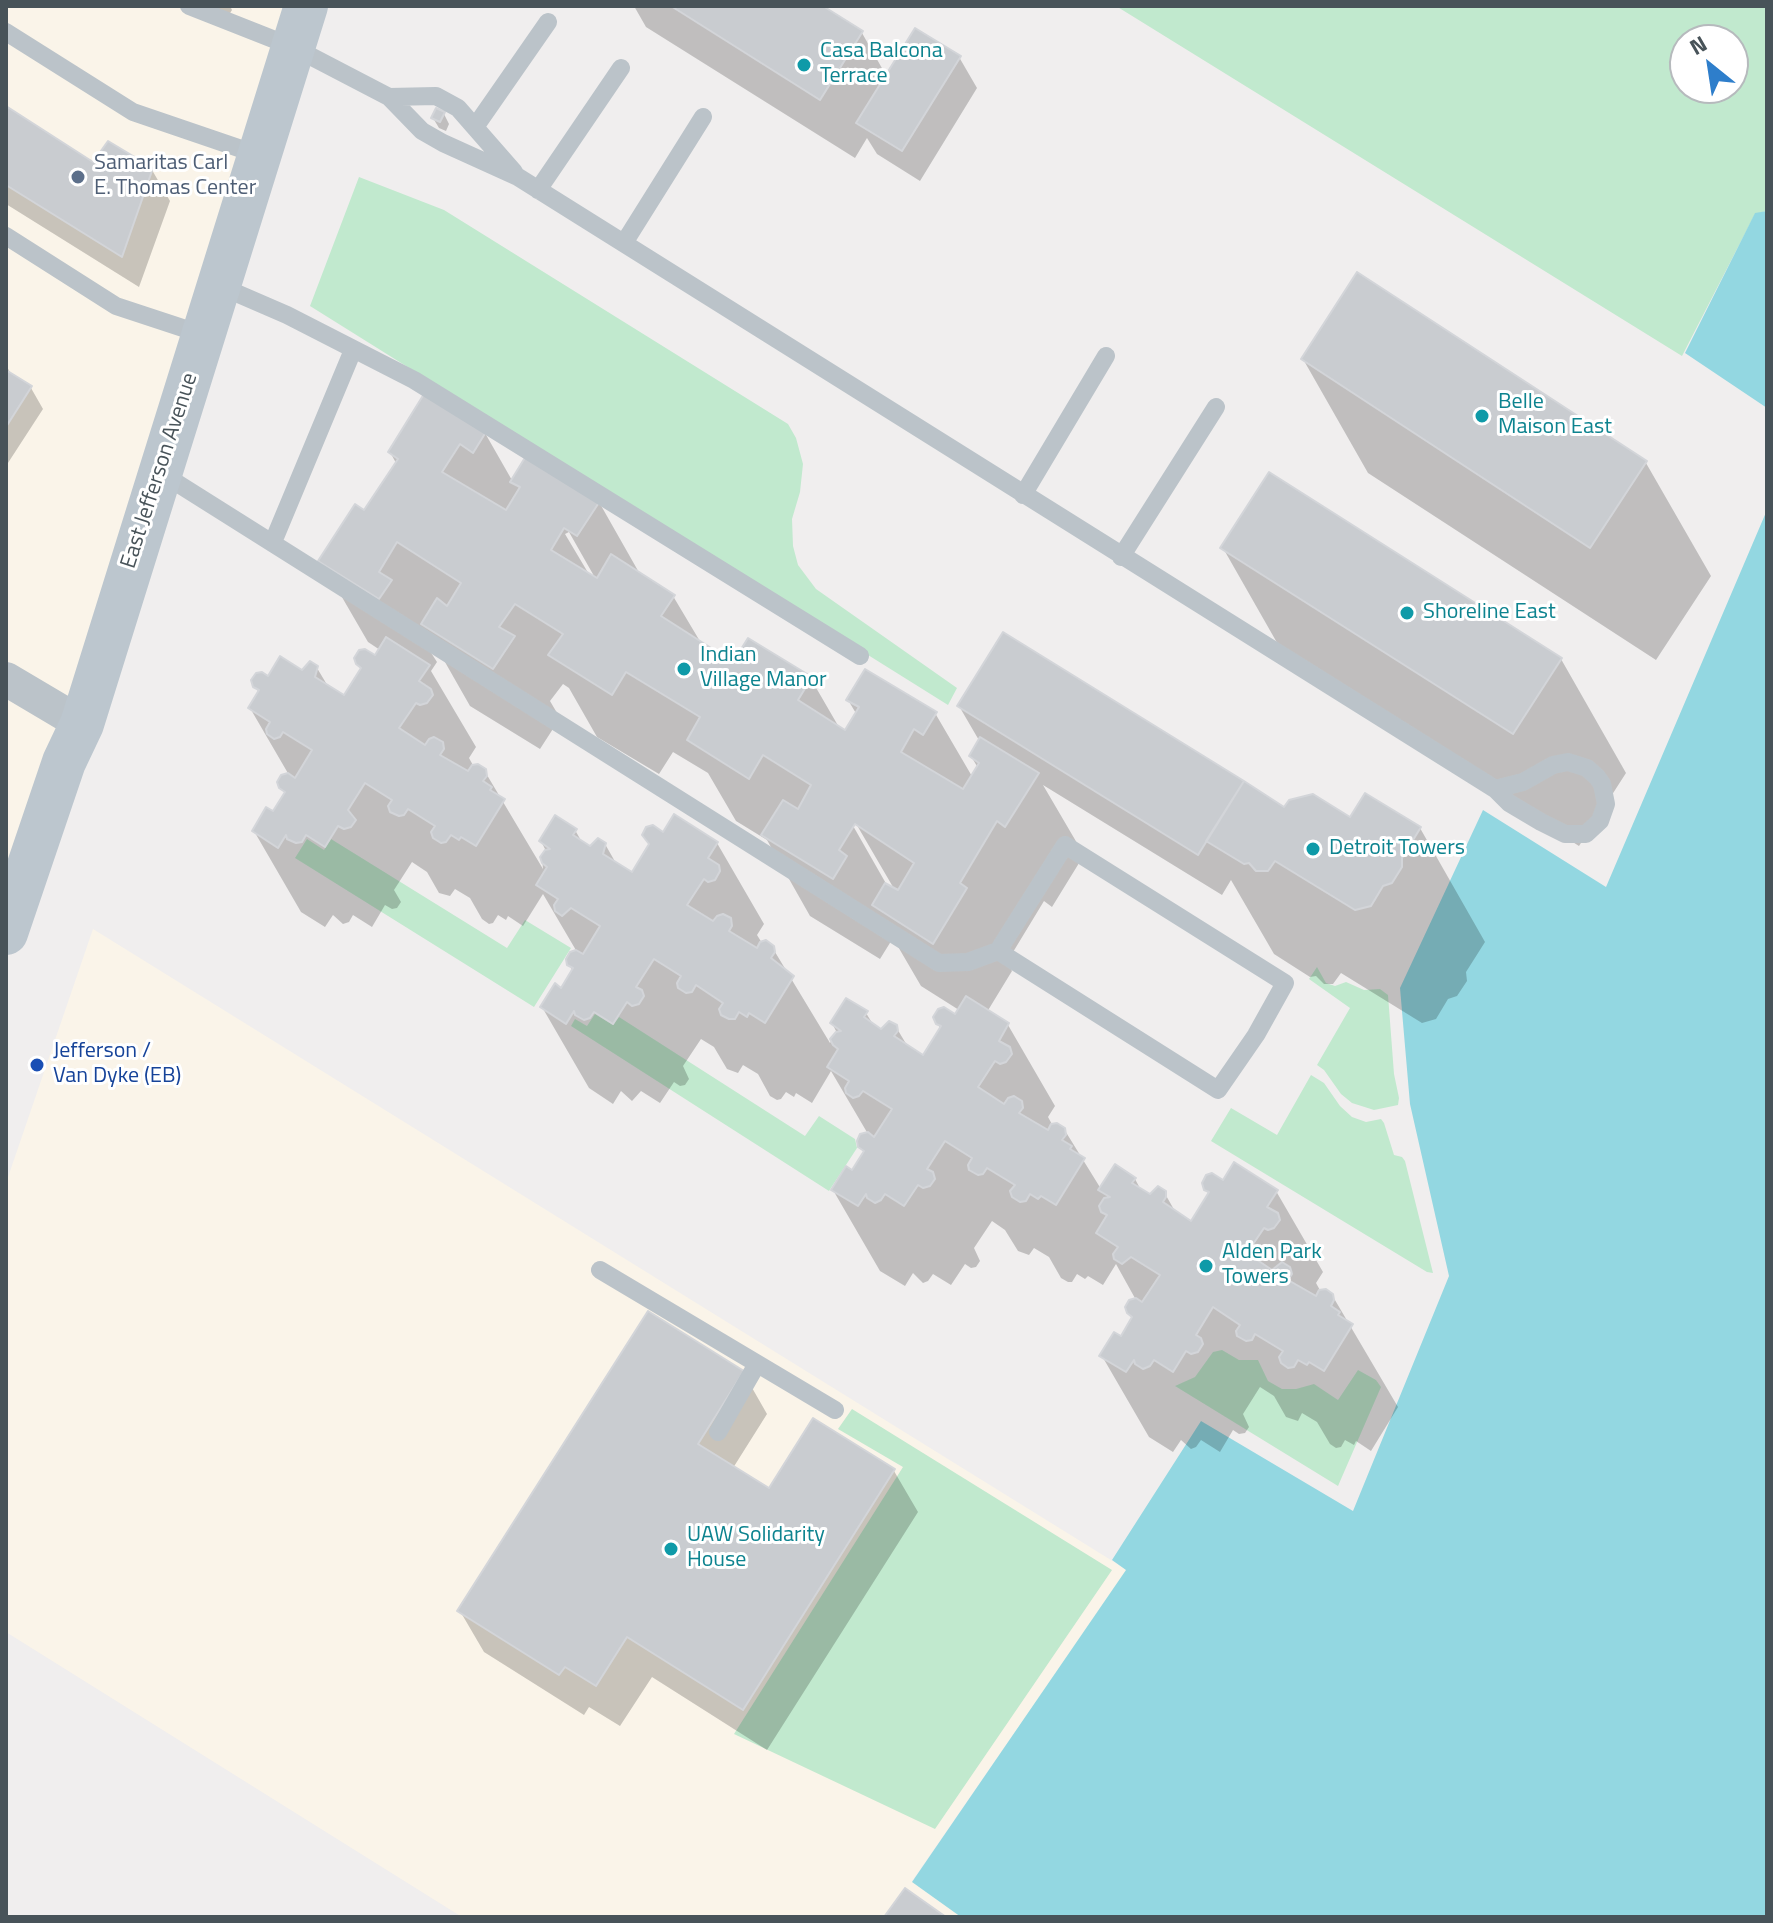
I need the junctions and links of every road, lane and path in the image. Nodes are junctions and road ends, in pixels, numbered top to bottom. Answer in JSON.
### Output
{"nodes":[{"id":1,"x":189,"y":6,"type":"edge"},
{"id":2,"x":306,"y":6,"type":"edge"},
{"id":3,"x":548,"y":22,"type":"dead end"},
{"id":4,"x":6,"y":32,"type":"edge"},
{"id":5,"x":293,"y":47,"type":"junction"},
{"id":6,"x":621,"y":68,"type":"dead end"},
{"id":7,"x":389,"y":97,"type":"junction"},
{"id":8,"x":703,"y":117,"type":"dead end"},
{"id":9,"x":475,"y":127,"type":"junction"},
{"id":10,"x":259,"y":155,"type":"junction"},
{"id":11,"x":518,"y":177,"type":"junction"},
{"id":12,"x":538,"y":190,"type":"junction"},
{"id":13,"x":6,"y":236,"type":"edge"},
{"id":14,"x":624,"y":243,"type":"junction"},
{"id":15,"x":219,"y":285,"type":"junction"},
{"id":16,"x":204,"y":335,"type":"junction"},
{"id":17,"x":353,"y":350,"type":"junction"},
{"id":18,"x":1106,"y":356,"type":"dead end"},
{"id":19,"x":1216,"y":407,"type":"dead end"},
{"id":20,"x":161,"y":473,"type":"junction"},
{"id":21,"x":1023,"y":495,"type":"junction"},
{"id":22,"x":273,"y":542,"type":"junction"},
{"id":23,"x":1121,"y":557,"type":"junction"},
{"id":24,"x":860,"y":656,"type":"dead end"},
{"id":25,"x":6,"y":679,"type":"edge"},
{"id":26,"x":82,"y":724,"type":"junction"},
{"id":27,"x":1495,"y":789,"type":"junction"},
{"id":28,"x":16,"y":889,"type":"edge"},
{"id":29,"x":998,"y":951,"type":"junction"},
{"id":30,"x":600,"y":1270,"type":"dead end"},
{"id":31,"x":757,"y":1364,"type":"junction"},
{"id":32,"x":835,"y":1410,"type":"dead end"},
{"id":33,"x":718,"y":1432,"type":"dead end"}],
"edges":[{"from":1,"to":5,"type":"lane"},
{"from":2,"to":5,"type":"main road","name":"East Jefferson Avenue"},
{"from":3,"to":9,"type":"lane"},
{"from":4,"to":10,"type":"lane"},
{"from":5,"to":7,"type":"lane"},
{"from":5,"to":10,"type":"main road","name":"East Jefferson Avenue"},
{"from":6,"to":12,"type":"lane"},
{"from":7,"to":9,"type":"lane"},
{"from":7,"to":11,"type":"lane"},
{"from":8,"to":14,"type":"lane"},
{"from":9,"to":11,"type":"lane"},
{"from":10,"to":15,"type":"main road","name":"East Jefferson Avenue"},
{"from":11,"to":12,"type":"lane"},
{"from":12,"to":14,"type":"lane"},
{"from":13,"to":16,"type":"lane"},
{"from":14,"to":21,"type":"lane"},
{"from":15,"to":16,"type":"main road","name":"East Jefferson Avenue"},
{"from":15,"to":17,"type":"lane"},
{"from":16,"to":20,"type":"main road","name":"East Jefferson Avenue"},
{"from":17,"to":22,"type":"lane"},
{"from":17,"to":24,"type":"lane"},
{"from":18,"to":21,"type":"lane"},
{"from":19,"to":23,"type":"lane"},
{"from":20,"to":22,"type":"lane"},
{"from":20,"to":26,"type":"main road","name":"East Jefferson Avenue"},
{"from":21,"to":23,"type":"lane"},
{"from":22,"to":29,"type":"lane"},
{"from":23,"to":27,"type":"lane"},
{"from":25,"to":26,"type":"street"},
{"from":26,"to":28,"type":"main road","name":"East Jefferson Avenue"},
{"from":27,"to":27,"type":"lane"},
{"from":29,"to":29,"type":"lane"},
{"from":30,"to":31,"type":"lane"},
{"from":31,"to":32,"type":"lane"},
{"from":31,"to":33,"type":"lane"}]}
